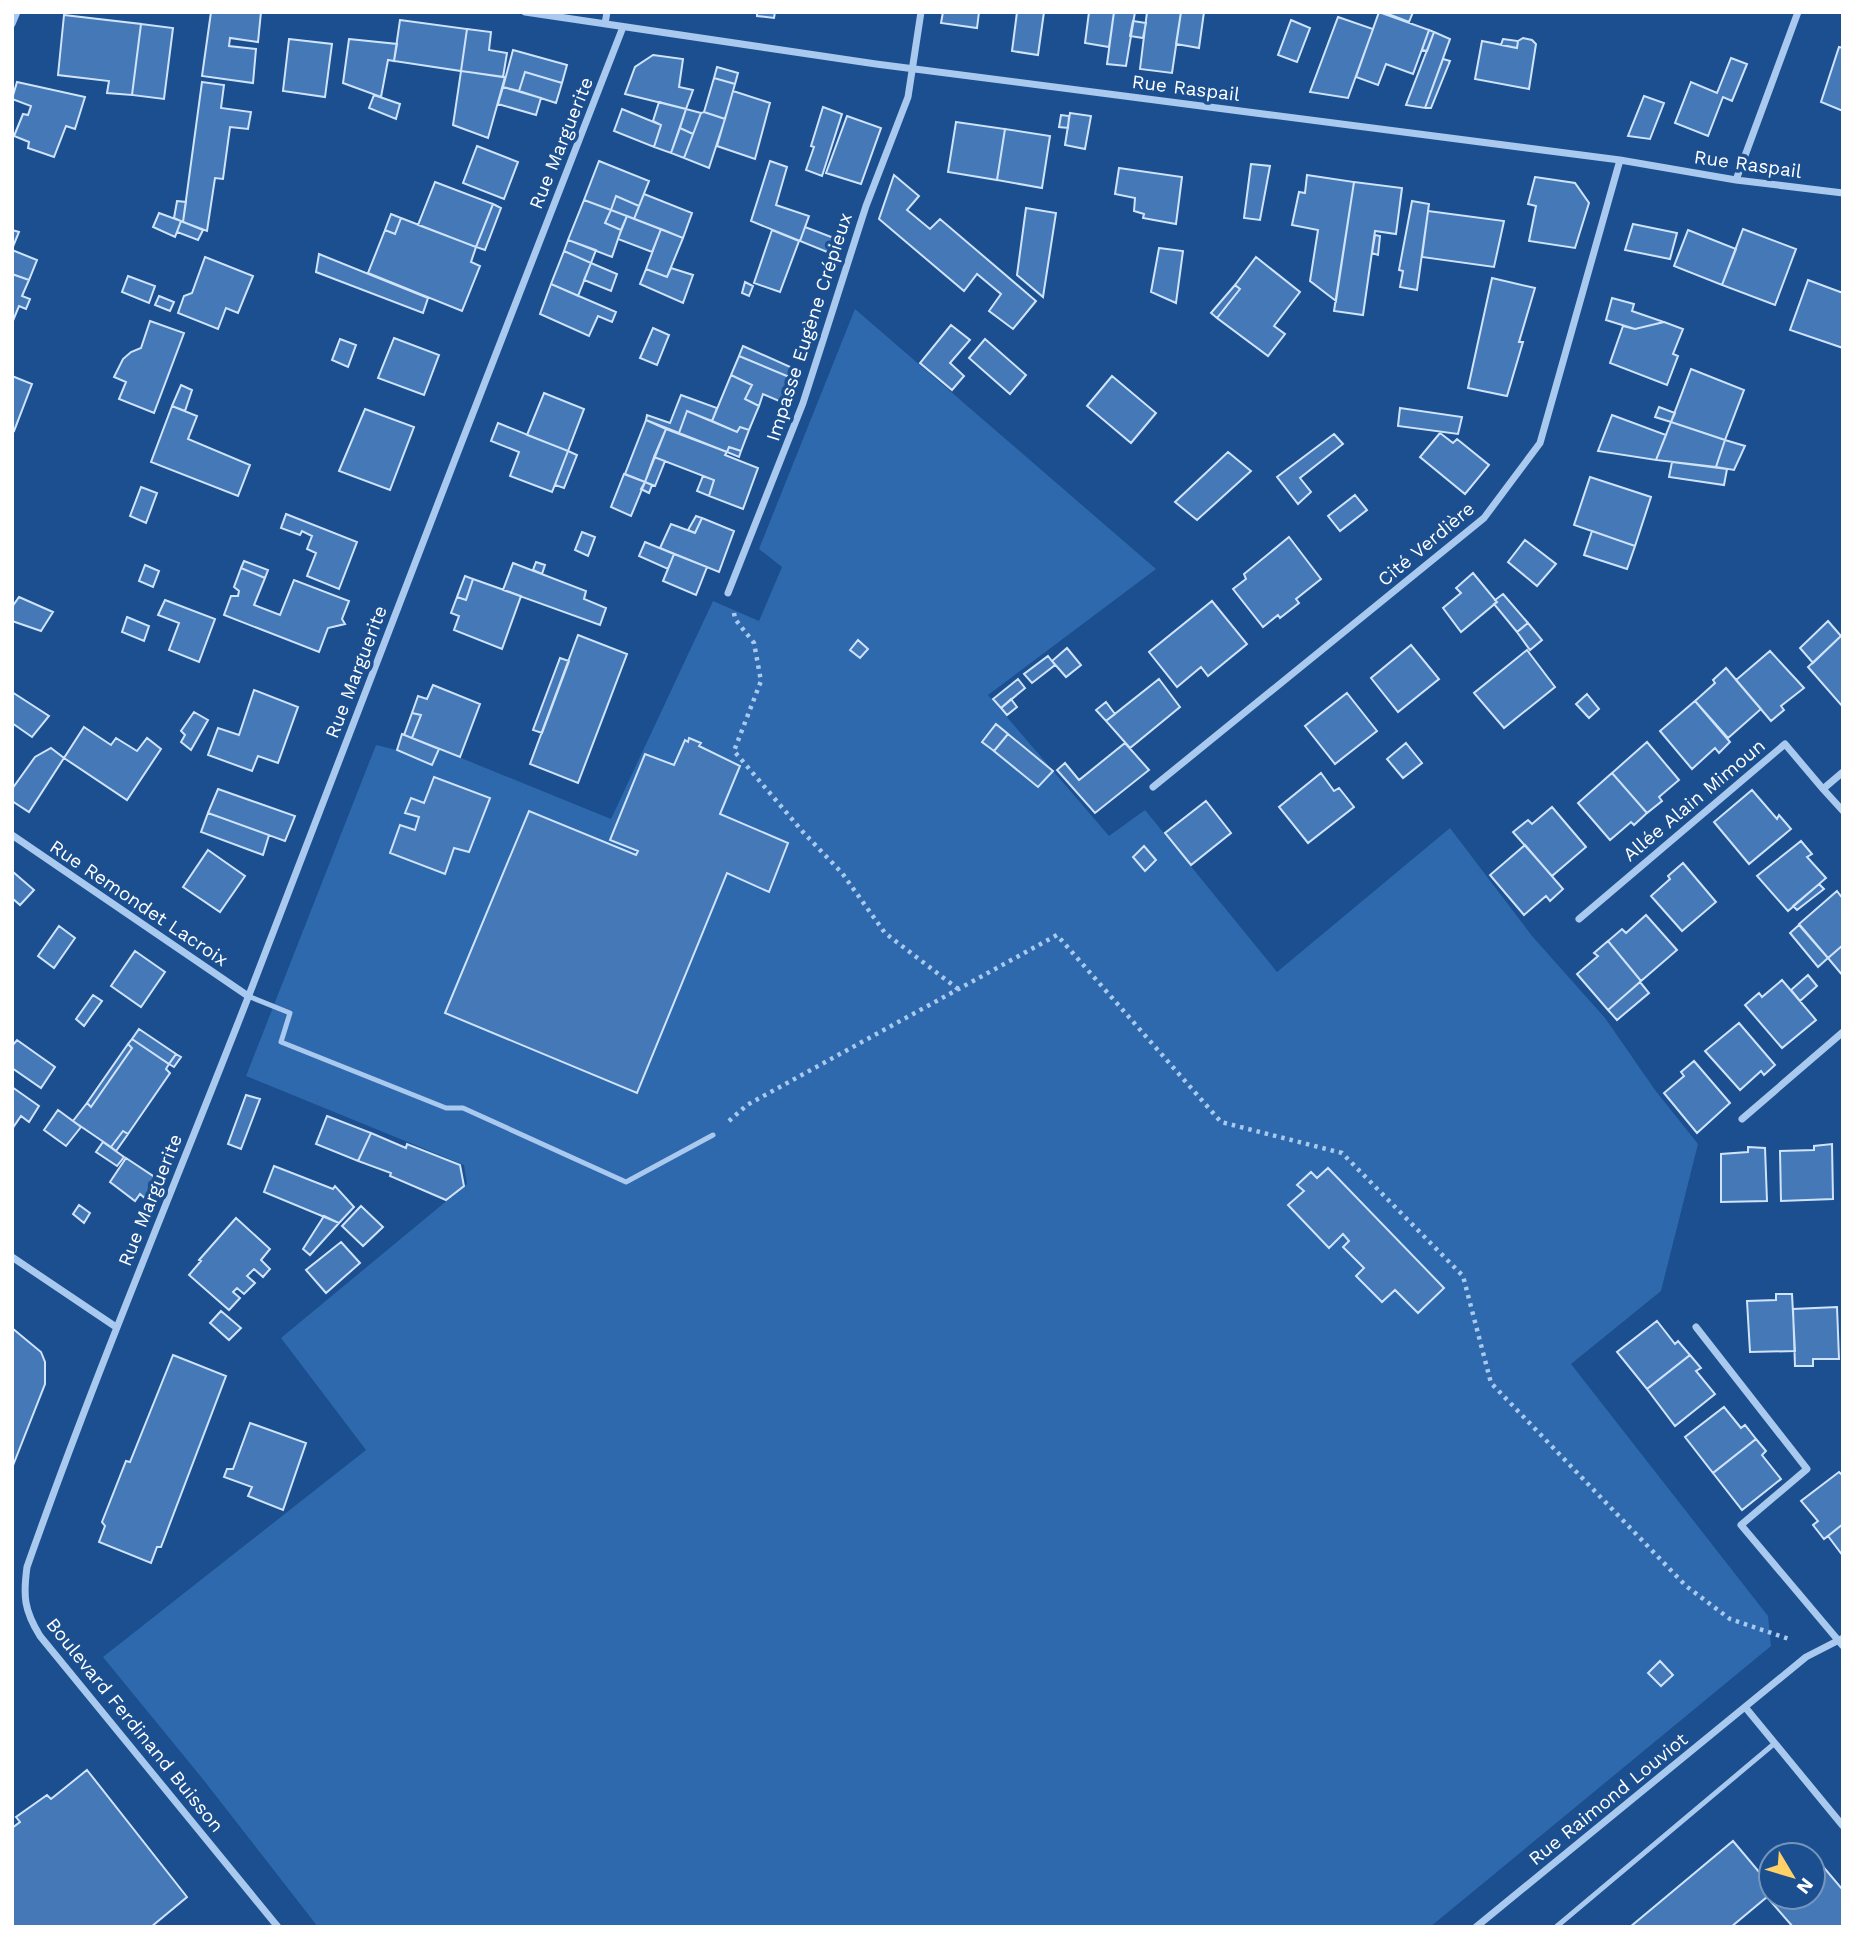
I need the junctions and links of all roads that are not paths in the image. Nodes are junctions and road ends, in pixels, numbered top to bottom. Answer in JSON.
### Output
{"nodes":[{"id":1,"x":16,"y":12,"type":"edge"},
{"id":2,"x":525,"y":12,"type":"edge"},
{"id":3,"x":607,"y":12,"type":"edge"},
{"id":4,"x":921,"y":12,"type":"edge"},
{"id":5,"x":1798,"y":12,"type":"edge"},
{"id":6,"x":12,"y":24,"type":"edge"},
{"id":7,"x":605,"y":24,"type":"junction"},
{"id":8,"x":624,"y":27,"type":"junction"},
{"id":9,"x":913,"y":68,"type":"junction"},
{"id":10,"x":1620,"y":160,"type":"junction"},
{"id":11,"x":1736,"y":180,"type":"junction"},
{"id":12,"x":1843,"y":193,"type":"edge"},
{"id":13,"x":729,"y":593,"type":"road end"},
{"id":14,"x":1843,"y":772,"type":"edge"},
{"id":15,"x":1153,"y":787,"type":"dead end"},
{"id":16,"x":1823,"y":789,"type":"junction"},
{"id":17,"x":1843,"y":811,"type":"edge"},
{"id":18,"x":12,"y":835,"type":"edge"},
{"id":19,"x":1580,"y":919,"type":"dead end"},
{"id":20,"x":248,"y":996,"type":"junction"},
{"id":21,"x":1843,"y":1032,"type":"edge"},
{"id":22,"x":1742,"y":1119,"type":"dead end"},
{"id":23,"x":713,"y":1135,"type":"road end"},
{"id":24,"x":12,"y":1257,"type":"edge"},
{"id":25,"x":116,"y":1327,"type":"junction"},
{"id":26,"x":1696,"y":1327,"type":"dead end"},
{"id":27,"x":1841,"y":1642,"type":"edge"},
{"id":28,"x":1745,"y":1707,"type":"junction"},
{"id":29,"x":1774,"y":1743,"type":"junction"},
{"id":30,"x":1843,"y":1826,"type":"edge"},
{"id":31,"x":278,"y":1927,"type":"edge"},
{"id":32,"x":1476,"y":1927,"type":"edge"},
{"id":33,"x":1556,"y":1927,"type":"edge"}],
"edges":[{"from":1,"to":6,"type":"street"},
{"from":2,"to":7,"type":"street","name":"Rue Raspail"},
{"from":3,"to":7,"type":"street"},
{"from":4,"to":9,"type":"street","name":"Impasse Eugène Crépieux"},
{"from":5,"to":11,"type":"street"},
{"from":7,"to":8,"type":"street","name":"Rue Raspail"},
{"from":8,"to":9,"type":"street","name":"Rue Raspail"},
{"from":8,"to":20,"type":"street","name":"Rue Marguerite"},
{"from":9,"to":10,"type":"street","name":"Rue Raspail"},
{"from":9,"to":13,"type":"street","name":"Impasse Eugène Crépieux"},
{"from":10,"to":11,"type":"street","name":"Rue Raspail"},
{"from":10,"to":15,"type":"street","name":"Cité Verdière"},
{"from":11,"to":12,"type":"street","name":"Rue Raspail"},
{"from":14,"to":16,"type":"street"},
{"from":16,"to":17,"type":"street"},
{"from":16,"to":19,"type":"street","name":"Allée Alain Mimoun"},
{"from":18,"to":20,"type":"street","name":"Rue Remondet Lacroix"},
{"from":20,"to":23,"type":"lane"},
{"from":20,"to":25,"type":"street","name":"Rue Marguerite"},
{"from":21,"to":22,"type":"street"},
{"from":24,"to":25,"type":"street"},
{"from":25,"to":31,"type":"street","name":"Boulevard Ferdinand Buisson"},
{"from":26,"to":27,"type":"street"},
{"from":27,"to":28,"type":"street","name":"Rue Raimond Louviot"},
{"from":28,"to":29,"type":"street"},
{"from":28,"to":32,"type":"street","name":"Rue Raimond Louviot"},
{"from":29,"to":30,"type":"street"},
{"from":29,"to":33,"type":"lane"}]}
